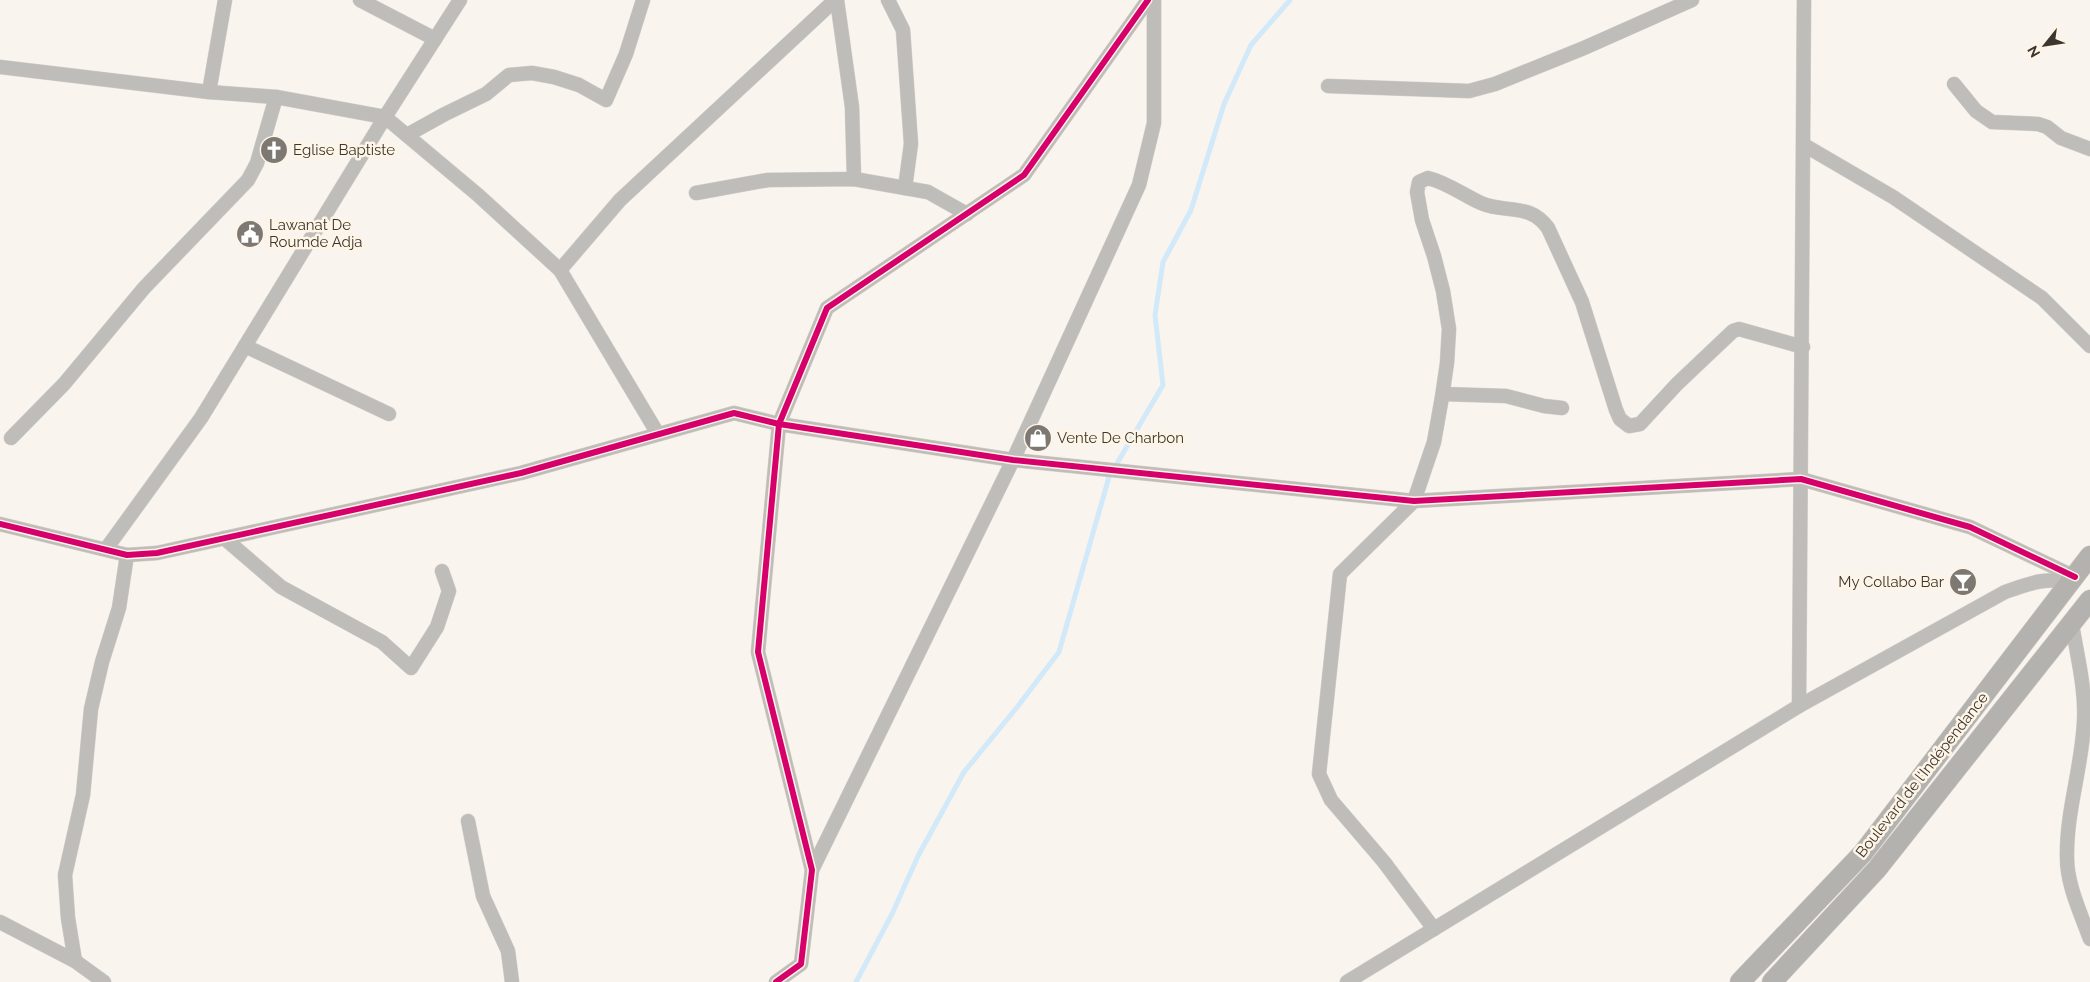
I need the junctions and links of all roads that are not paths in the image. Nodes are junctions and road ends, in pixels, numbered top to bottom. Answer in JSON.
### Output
{"nodes":[{"id":1,"x":225,"y":0,"type":"edge"},
{"id":2,"x":360,"y":0,"type":"edge"},
{"id":3,"x":460,"y":0,"type":"edge"},
{"id":4,"x":643,"y":0,"type":"edge"},
{"id":5,"x":836,"y":0,"type":"edge"},
{"id":6,"x":888,"y":0,"type":"edge"},
{"id":7,"x":1148,"y":0,"type":"edge"},
{"id":8,"x":1154,"y":0,"type":"edge"},
{"id":9,"x":1692,"y":0,"type":"edge"},
{"id":10,"x":1804,"y":0,"type":"edge"},
{"id":11,"x":435,"y":38,"type":"junction"},
{"id":12,"x":0,"y":67,"type":"edge"},
{"id":13,"x":1954,"y":84,"type":"dead end"},
{"id":14,"x":1328,"y":86,"type":"dead end"},
{"id":15,"x":209,"y":92,"type":"junction"},
{"id":16,"x":276,"y":97,"type":"junction"},
{"id":17,"x":385,"y":117,"type":"junction"},
{"id":18,"x":407,"y":136,"type":"junction"},
{"id":19,"x":1804,"y":145,"type":"junction"},
{"id":20,"x":2090,"y":150,"type":"edge"},
{"id":21,"x":854,"y":179,"type":"junction"},
{"id":22,"x":905,"y":188,"type":"junction"},
{"id":23,"x":696,"y":193,"type":"dead end"},
{"id":24,"x":967,"y":214,"type":"junction"},
{"id":25,"x":560,"y":270,"type":"junction"},
{"id":26,"x":245,"y":346,"type":"junction"},
{"id":27,"x":2090,"y":346,"type":"edge"},
{"id":28,"x":1803,"y":347,"type":"junction"},
{"id":29,"x":1443,"y":394,"type":"junction"},
{"id":30,"x":1562,"y":408,"type":"dead end"},
{"id":31,"x":389,"y":414,"type":"dead end"},
{"id":32,"x":780,"y":424,"type":"junction"},
{"id":33,"x":658,"y":434,"type":"junction"},
{"id":34,"x":11,"y":438,"type":"dead end"},
{"id":35,"x":1013,"y":460,"type":"junction"},
{"id":36,"x":1801,"y":479,"type":"junction"},
{"id":37,"x":1414,"y":501,"type":"junction"},
{"id":38,"x":0,"y":524,"type":"edge"},
{"id":39,"x":224,"y":538,"type":"junction"},
{"id":40,"x":106,"y":549,"type":"junction"},
{"id":41,"x":127,"y":555,"type":"junction"},
{"id":42,"x":2090,"y":556,"type":"edge"},
{"id":43,"x":442,"y":570,"type":"dead end"},
{"id":44,"x":2072,"y":580,"type":"junction"},
{"id":45,"x":2090,"y":600,"type":"edge"},
{"id":46,"x":2072,"y":624,"type":"junction"},
{"id":47,"x":1799,"y":706,"type":"junction"},
{"id":48,"x":468,"y":821,"type":"dead end"},
{"id":49,"x":812,"y":870,"type":"junction"},
{"id":50,"x":2076,"y":898,"type":"junction"},
{"id":51,"x":2090,"y":904,"type":"edge"},
{"id":52,"x":0,"y":922,"type":"edge"},
{"id":53,"x":1434,"y":929,"type":"junction"},
{"id":54,"x":2090,"y":939,"type":"edge"},
{"id":55,"x":74,"y":961,"type":"junction"},
{"id":56,"x":104,"y":982,"type":"edge"},
{"id":57,"x":512,"y":982,"type":"edge"},
{"id":58,"x":776,"y":982,"type":"edge"},
{"id":59,"x":1347,"y":982,"type":"edge"},
{"id":60,"x":1740,"y":982,"type":"edge"},
{"id":61,"x":1772,"y":982,"type":"edge"}],
"edges":[{"from":1,"to":15,"type":"street"},
{"from":2,"to":11,"type":"street"},
{"from":3,"to":11,"type":"street"},
{"from":4,"to":18,"type":"street"},
{"from":5,"to":21,"type":"street"},
{"from":5,"to":25,"type":"street"},
{"from":6,"to":22,"type":"street"},
{"from":7,"to":24,"type":"street"},
{"from":8,"to":35,"type":"street"},
{"from":9,"to":14,"type":"street"},
{"from":10,"to":19,"type":"street"},
{"from":11,"to":17,"type":"street"},
{"from":12,"to":15,"type":"street"},
{"from":13,"to":20,"type":"street"},
{"from":15,"to":16,"type":"street"},
{"from":16,"to":17,"type":"street"},
{"from":16,"to":34,"type":"street"},
{"from":17,"to":18,"type":"street"},
{"from":17,"to":26,"type":"street"},
{"from":18,"to":25,"type":"street"},
{"from":19,"to":27,"type":"street"},
{"from":19,"to":28,"type":"street"},
{"from":21,"to":22,"type":"street"},
{"from":21,"to":23,"type":"street"},
{"from":22,"to":24,"type":"street"},
{"from":24,"to":32,"type":"street"},
{"from":25,"to":33,"type":"street"},
{"from":26,"to":31,"type":"street"},
{"from":26,"to":40,"type":"street"},
{"from":28,"to":29,"type":"street"},
{"from":28,"to":36,"type":"street"},
{"from":29,"to":30,"type":"street"},
{"from":29,"to":37,"type":"street"},
{"from":32,"to":33,"type":"street"},
{"from":32,"to":35,"type":"street"},
{"from":32,"to":49,"type":"street"},
{"from":33,"to":39,"type":"street"},
{"from":35,"to":37,"type":"street"},
{"from":35,"to":49,"type":"street"},
{"from":36,"to":37,"type":"street"},
{"from":36,"to":44,"type":"street"},
{"from":36,"to":47,"type":"street"},
{"from":37,"to":53,"type":"street"},
{"from":38,"to":40,"type":"street"},
{"from":39,"to":41,"type":"street"},
{"from":39,"to":43,"type":"street"},
{"from":40,"to":41,"type":"street"},
{"from":41,"to":55,"type":"street"},
{"from":42,"to":44,"type":"main road","name":"Boulevard de l'Indépendance"},
{"from":44,"to":47,"type":"street"},
{"from":44,"to":60,"type":"main road","name":"Boulevard de l'Indépendance"},
{"from":45,"to":46,"type":"main road","name":"Boulevard de l'Indépendance"},
{"from":46,"to":50,"type":"street"},
{"from":46,"to":61,"type":"main road","name":"Boulevard de l'Indépendance"},
{"from":47,"to":53,"type":"street"},
{"from":48,"to":57,"type":"street"},
{"from":49,"to":58,"type":"street"},
{"from":50,"to":51,"type":"street"},
{"from":50,"to":54,"type":"street"},
{"from":52,"to":55,"type":"street"},
{"from":53,"to":59,"type":"street"},
{"from":55,"to":56,"type":"street"}]}
